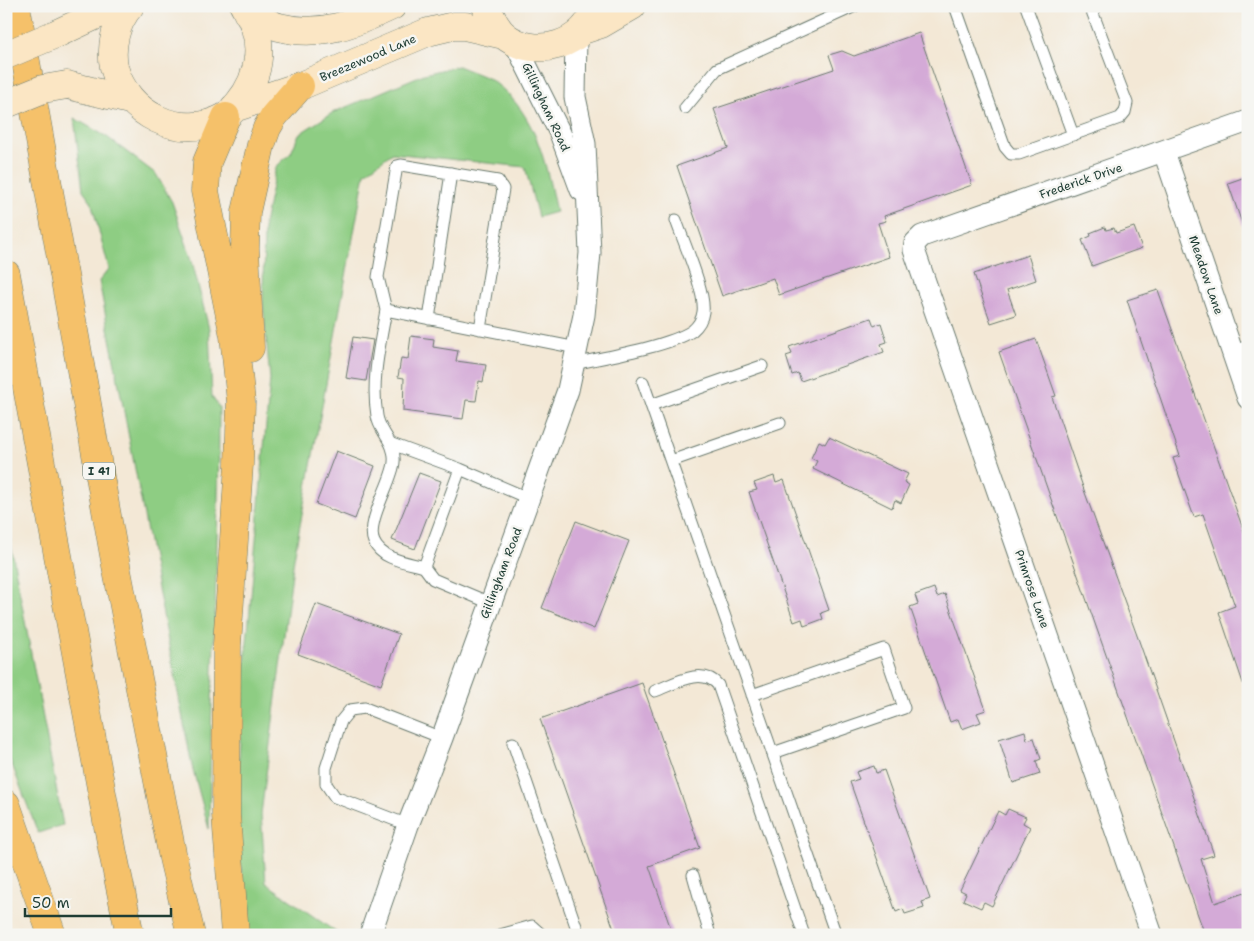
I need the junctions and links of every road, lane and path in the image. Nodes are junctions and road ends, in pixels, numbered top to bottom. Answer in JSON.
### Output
{"nodes":[{"id":1,"x":16,"y":6,"type":"edge"},
{"id":2,"x":116,"y":6,"type":"edge"},
{"id":3,"x":130,"y":6,"type":"edge"},
{"id":4,"x":392,"y":6,"type":"edge"},
{"id":5,"x":486,"y":6,"type":"edge"},
{"id":6,"x":596,"y":6,"type":"edge"},
{"id":7,"x":632,"y":6,"type":"edge"},
{"id":8,"x":856,"y":6,"type":"edge"},
{"id":9,"x":955,"y":6,"type":"edge"},
{"id":10,"x":1026,"y":6,"type":"edge"},
{"id":11,"x":1090,"y":6,"type":"edge"},
{"id":12,"x":246,"y":9,"type":"edge"},
{"id":13,"x":579,"y":33,"type":"junction"},
{"id":14,"x":509,"y":38,"type":"junction"},
{"id":15,"x":6,"y":55,"type":"edge"},
{"id":16,"x":300,"y":86,"type":"junction"},
{"id":17,"x":129,"y":100,"type":"junction"},
{"id":18,"x":6,"y":104,"type":"edge"},
{"id":19,"x":686,"y":108,"type":"dead end"},
{"id":20,"x":230,"y":112,"type":"junction"},
{"id":21,"x":1248,"y":121,"type":"edge"},
{"id":22,"x":1073,"y":135,"type":"junction"},
{"id":23,"x":1164,"y":152,"type":"junction"},
{"id":24,"x":451,"y":173,"type":"junction"},
{"id":25,"x":586,"y":202,"type":"junction"},
{"id":26,"x":676,"y":220,"type":"dead end"},
{"id":27,"x":915,"y":243,"type":"joint"},
{"id":28,"x":6,"y":274,"type":"edge"},
{"id":29,"x":386,"y":310,"type":"junction"},
{"id":30,"x":429,"y":319,"type":"junction"},
{"id":31,"x":480,"y":329,"type":"junction"},
{"id":32,"x":1240,"y":349,"type":"edge"},
{"id":33,"x":576,"y":356,"type":"junction"},
{"id":34,"x":762,"y":366,"type":"dead end"},
{"id":35,"x":643,"y":382,"type":"dead end"},
{"id":36,"x":1248,"y":398,"type":"edge"},
{"id":37,"x":652,"y":405,"type":"junction"},
{"id":38,"x":780,"y":423,"type":"dead end"},
{"id":39,"x":392,"y":444,"type":"junction"},
{"id":40,"x":671,"y":460,"type":"junction"},
{"id":41,"x":239,"y":464,"type":"junction"},
{"id":42,"x":460,"y":469,"type":"junction"},
{"id":43,"x":530,"y":499,"type":"junction"},
{"id":44,"x":424,"y":568,"type":"junction"},
{"id":45,"x":490,"y":603,"type":"junction"},
{"id":46,"x":655,"y":691,"type":"dead end"},
{"id":47,"x":752,"y":695,"type":"junction"},
{"id":48,"x":442,"y":738,"type":"junction"},
{"id":49,"x":513,"y":743,"type":"dead end"},
{"id":50,"x":773,"y":754,"type":"junction"},
{"id":51,"x":6,"y":804,"type":"edge"},
{"id":52,"x":408,"y":825,"type":"junction"},
{"id":53,"x":693,"y":875,"type":"dead end"},
{"id":54,"x":52,"y":935,"type":"edge"},
{"id":55,"x":130,"y":935,"type":"edge"},
{"id":56,"x":191,"y":935,"type":"edge"},
{"id":57,"x":235,"y":935,"type":"edge"},
{"id":58,"x":370,"y":935,"type":"edge"},
{"id":59,"x":500,"y":935,"type":"edge"},
{"id":60,"x":542,"y":935,"type":"edge"},
{"id":61,"x":579,"y":935,"type":"edge"},
{"id":62,"x":710,"y":935,"type":"edge"},
{"id":63,"x":804,"y":935,"type":"edge"},
{"id":64,"x":836,"y":935,"type":"edge"},
{"id":65,"x":1152,"y":935,"type":"edge"}],
"edges":[{"from":1,"to":56,"type":"highway","number":"I 41"},
{"from":2,"to":15,"type":"main road","bridge":true},
{"from":3,"to":17,"type":"main road"},
{"from":4,"to":12,"type":"main road"},
{"from":5,"to":14,"type":"main road"},
{"from":6,"to":13,"type":"main road"},
{"from":7,"to":13,"type":"main road"},
{"from":8,"to":19,"type":"lane"},
{"from":9,"to":22,"type":"lane"},
{"from":10,"to":22,"type":"lane"},
{"from":11,"to":22,"type":"lane"},
{"from":12,"to":20,"type":"main road"},
{"from":13,"to":14,"type":"main road","name":"Breezewood Lane"},
{"from":13,"to":25,"type":"street","name":"Gillingham Road"},
{"from":14,"to":16,"type":"main road","name":"Breezewood Lane"},
{"from":14,"to":25,"type":"street","name":"Gillingham Road"},
{"from":16,"to":20,"type":"main road","name":"Breezewood Lane"},
{"from":16,"to":41,"type":"highway"},
{"from":17,"to":18,"type":"main road","bridge":true},
{"from":17,"to":20,"type":"main road","name":"Breezewood Lane"},
{"from":20,"to":41,"type":"highway"},
{"from":21,"to":23,"type":"street","name":"Frederick Drive"},
{"from":23,"to":27,"type":"street","name":"Frederick Drive"},
{"from":23,"to":32,"type":"street","name":"Meadow Lane"},
{"from":24,"to":29,"type":"lane"},
{"from":24,"to":30,"type":"lane"},
{"from":24,"to":31,"type":"lane"},
{"from":25,"to":33,"type":"street","name":"Gillingham Road"},
{"from":26,"to":33,"type":"lane"},
{"from":27,"to":65,"type":"street","name":"Primrose Lane"},
{"from":28,"to":55,"type":"highway"},
{"from":29,"to":30,"type":"lane"},
{"from":29,"to":39,"type":"lane"},
{"from":30,"to":31,"type":"lane"},
{"from":31,"to":33,"type":"lane"},
{"from":32,"to":36,"type":"street","name":"Meadow Lane"},
{"from":33,"to":43,"type":"street","name":"Gillingham Road"},
{"from":34,"to":37,"type":"lane"},
{"from":35,"to":37,"type":"lane"},
{"from":37,"to":40,"type":"lane"},
{"from":38,"to":40,"type":"lane"},
{"from":39,"to":42,"type":"lane"},
{"from":39,"to":44,"type":"lane"},
{"from":40,"to":47,"type":"lane"},
{"from":41,"to":57,"type":"highway"},
{"from":42,"to":43,"type":"lane"},
{"from":42,"to":44,"type":"lane"},
{"from":43,"to":45,"type":"street","name":"Gillingham Road"},
{"from":44,"to":45,"type":"lane"},
{"from":45,"to":48,"type":"street","name":"Gillingham Road"},
{"from":46,"to":63,"type":"lane"},
{"from":47,"to":50,"type":"lane"},
{"from":47,"to":50,"type":"lane"},
{"from":48,"to":52,"type":"street","name":"Gillingham Road"},
{"from":48,"to":52,"type":"lane"},
{"from":49,"to":61,"type":"lane"},
{"from":50,"to":64,"type":"lane"},
{"from":51,"to":54,"type":"highway"},
{"from":52,"to":58,"type":"street","name":"Gillingham Road"},
{"from":53,"to":62,"type":"lane"},
{"from":59,"to":60,"type":"lane"}]}
